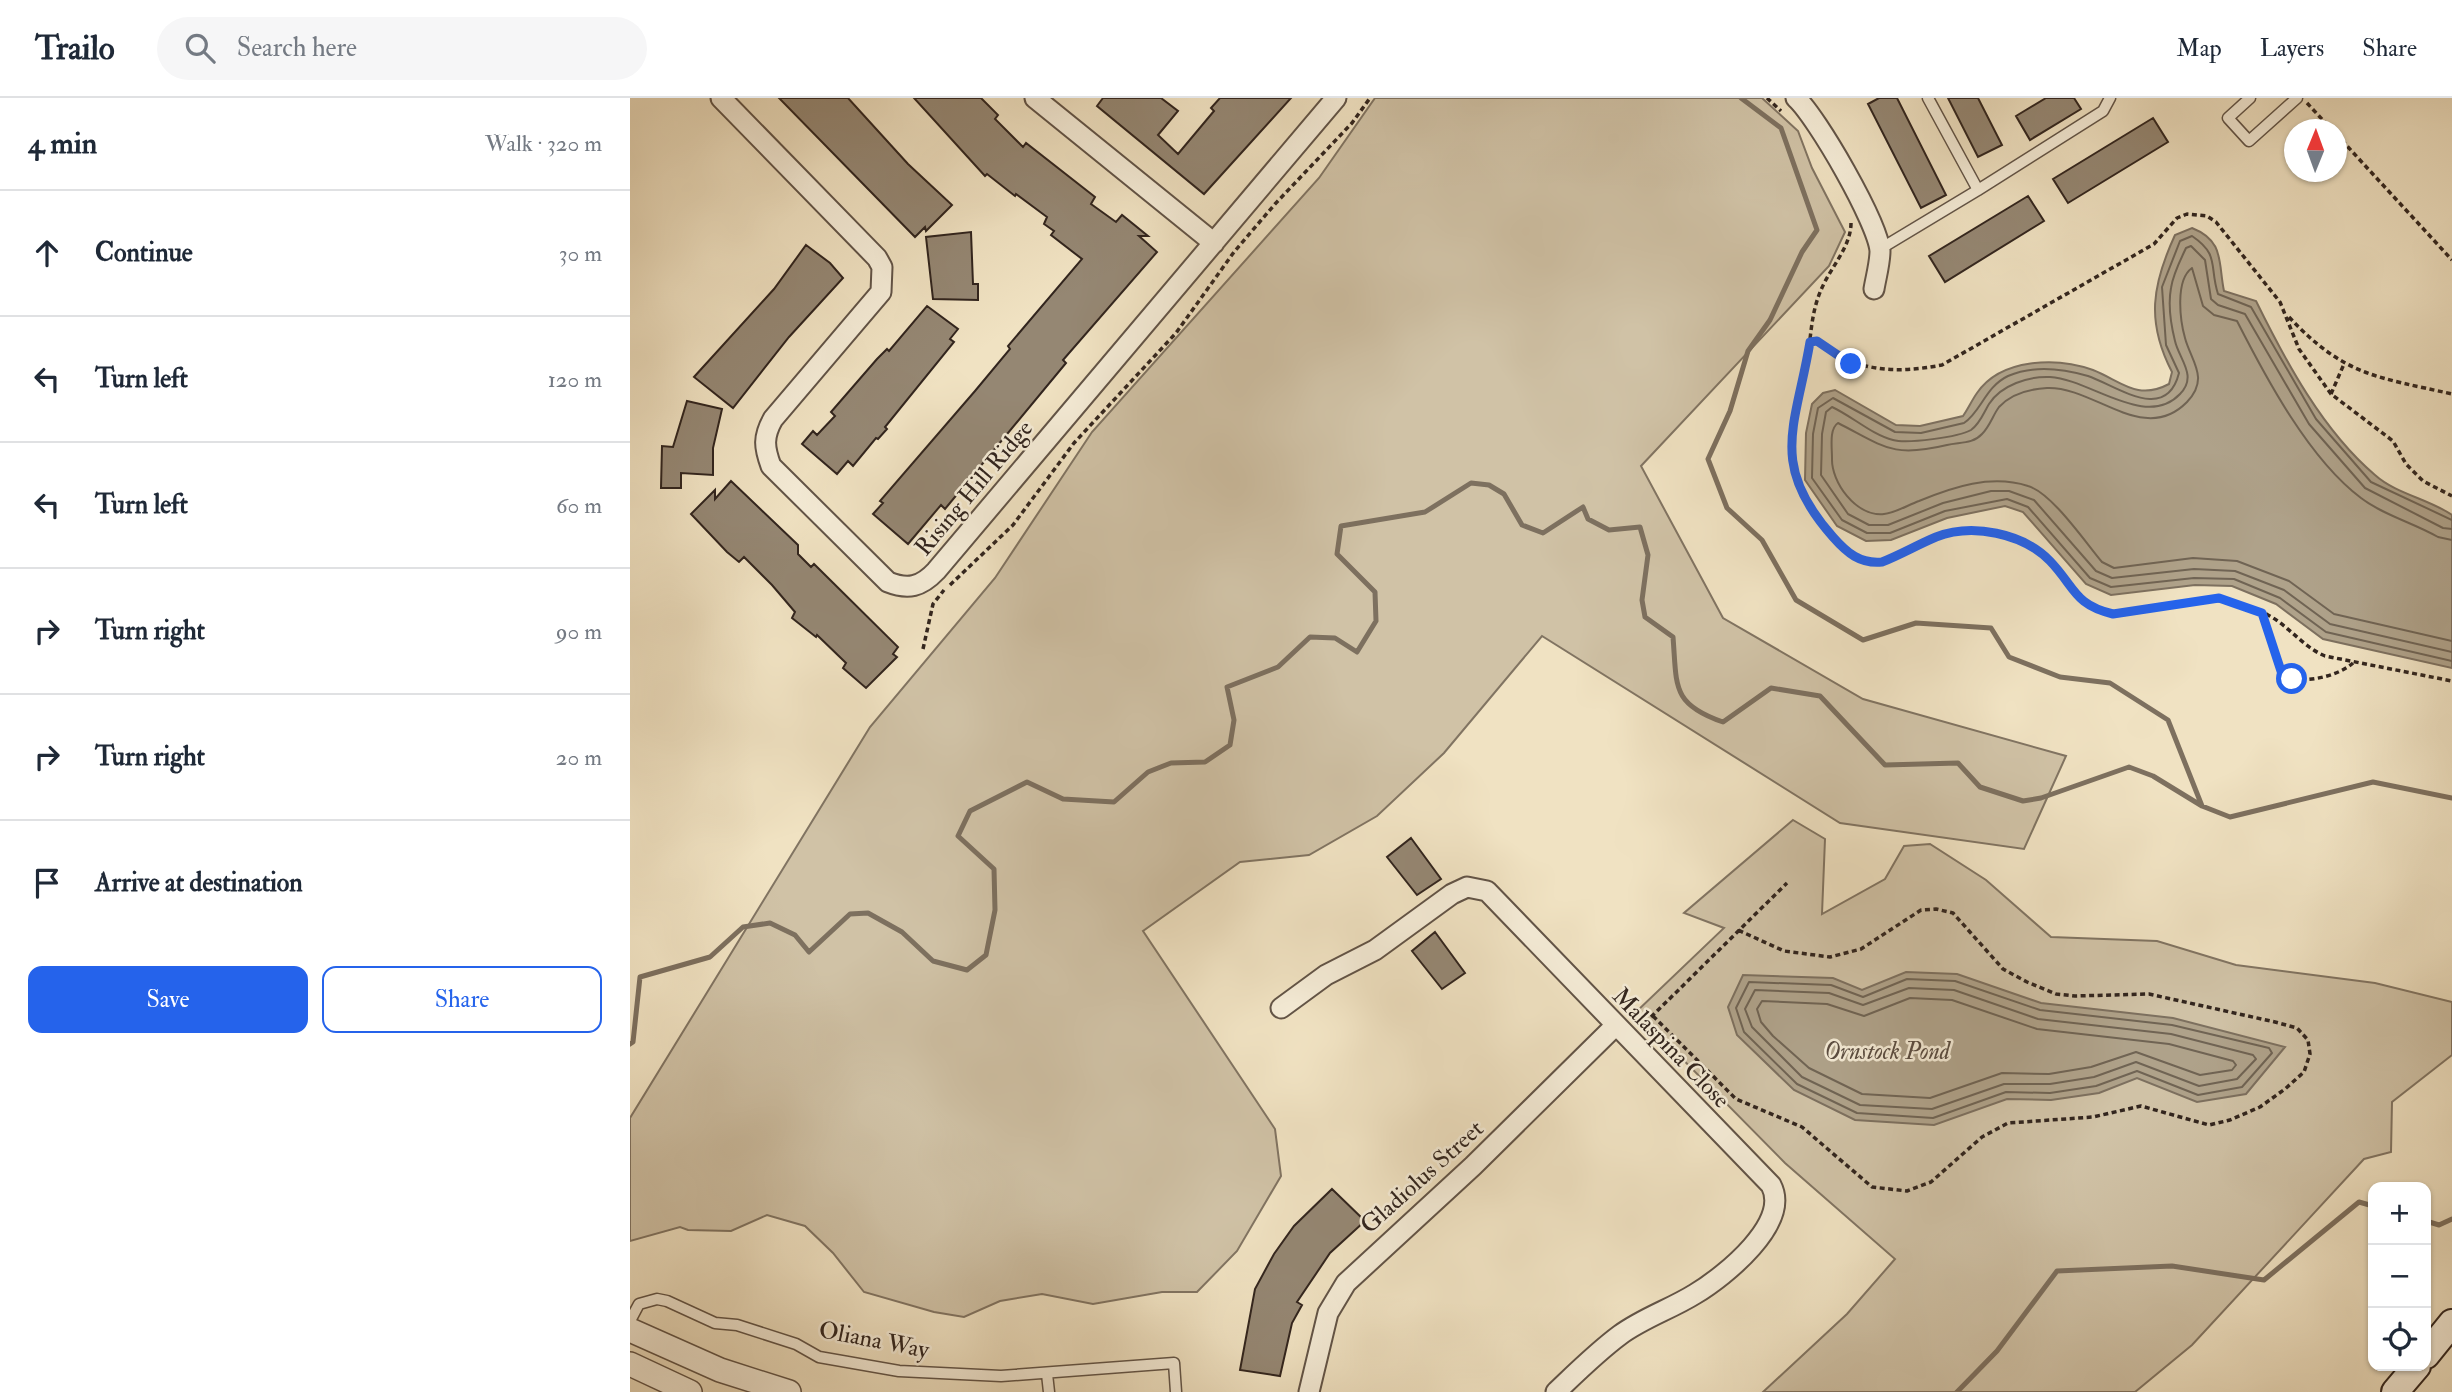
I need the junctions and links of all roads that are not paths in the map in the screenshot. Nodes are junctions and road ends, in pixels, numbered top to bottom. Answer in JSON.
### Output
{"nodes":[{"id":1,"x":722,"y":98,"type":"edge"},
{"id":2,"x":1035,"y":98,"type":"edge"},
{"id":3,"x":1336,"y":98,"type":"edge"},
{"id":4,"x":1796,"y":98,"type":"edge"},
{"id":5,"x":1928,"y":98,"type":"edge"},
{"id":6,"x":2110,"y":98,"type":"edge"},
{"id":7,"x":2250,"y":98,"type":"edge"},
{"id":8,"x":2297,"y":98,"type":"edge"},
{"id":9,"x":1978,"y":190,"type":"junction"},
{"id":10,"x":1214,"y":243,"type":"junction"},
{"id":11,"x":1880,"y":249,"type":"junction"},
{"id":12,"x":1874,"y":289,"type":"dead end"},
{"id":13,"x":1281,"y":1008,"type":"dead end"},
{"id":14,"x":1615,"y":1026,"type":"junction"},
{"id":15,"x":630,"y":1321,"type":"edge"},
{"id":16,"x":2452,"y":1323,"type":"edge"},
{"id":17,"x":630,"y":1330,"type":"edge"},
{"id":18,"x":2431,"y":1349,"type":"edge"},
{"id":19,"x":630,"y":1364,"type":"edge"},
{"id":20,"x":2413,"y":1371,"type":"edge"},
{"id":21,"x":1047,"y":1374,"type":"junction"},
{"id":22,"x":684,"y":1391,"type":"edge"},
{"id":23,"x":789,"y":1392,"type":"edge"},
{"id":24,"x":1049,"y":1392,"type":"edge"},
{"id":25,"x":1176,"y":1392,"type":"edge"},
{"id":26,"x":1309,"y":1392,"type":"edge"},
{"id":27,"x":1556,"y":1392,"type":"edge"},
{"id":28,"x":2395,"y":1392,"type":"edge"}],
"edges":[{"from":1,"to":10,"type":"street","name":"Rising Hill Ridge"},
{"from":2,"to":10,"type":"street"},
{"from":3,"to":10,"type":"street","name":"Rising Hill Ridge"},
{"from":4,"to":11,"type":"street"},
{"from":5,"to":9,"type":"lane"},
{"from":6,"to":9,"type":"lane"},
{"from":7,"to":8,"type":"lane"},
{"from":9,"to":11,"type":"lane"},
{"from":11,"to":12,"type":"street"},
{"from":13,"to":14,"type":"street","name":"Malaspina Close"},
{"from":14,"to":26,"type":"street","name":"Gladiolus Street"},
{"from":14,"to":27,"type":"street","name":"Malaspina Close"},
{"from":15,"to":21,"type":"lane","name":"Oliana Way"},
{"from":16,"to":18,"type":"main road"},
{"from":17,"to":23,"type":"street"},
{"from":19,"to":22,"type":"street"},
{"from":20,"to":28,"type":"main road"},
{"from":21,"to":24,"type":"lane"},
{"from":21,"to":25,"type":"lane","name":"Oliana Way"}]}
